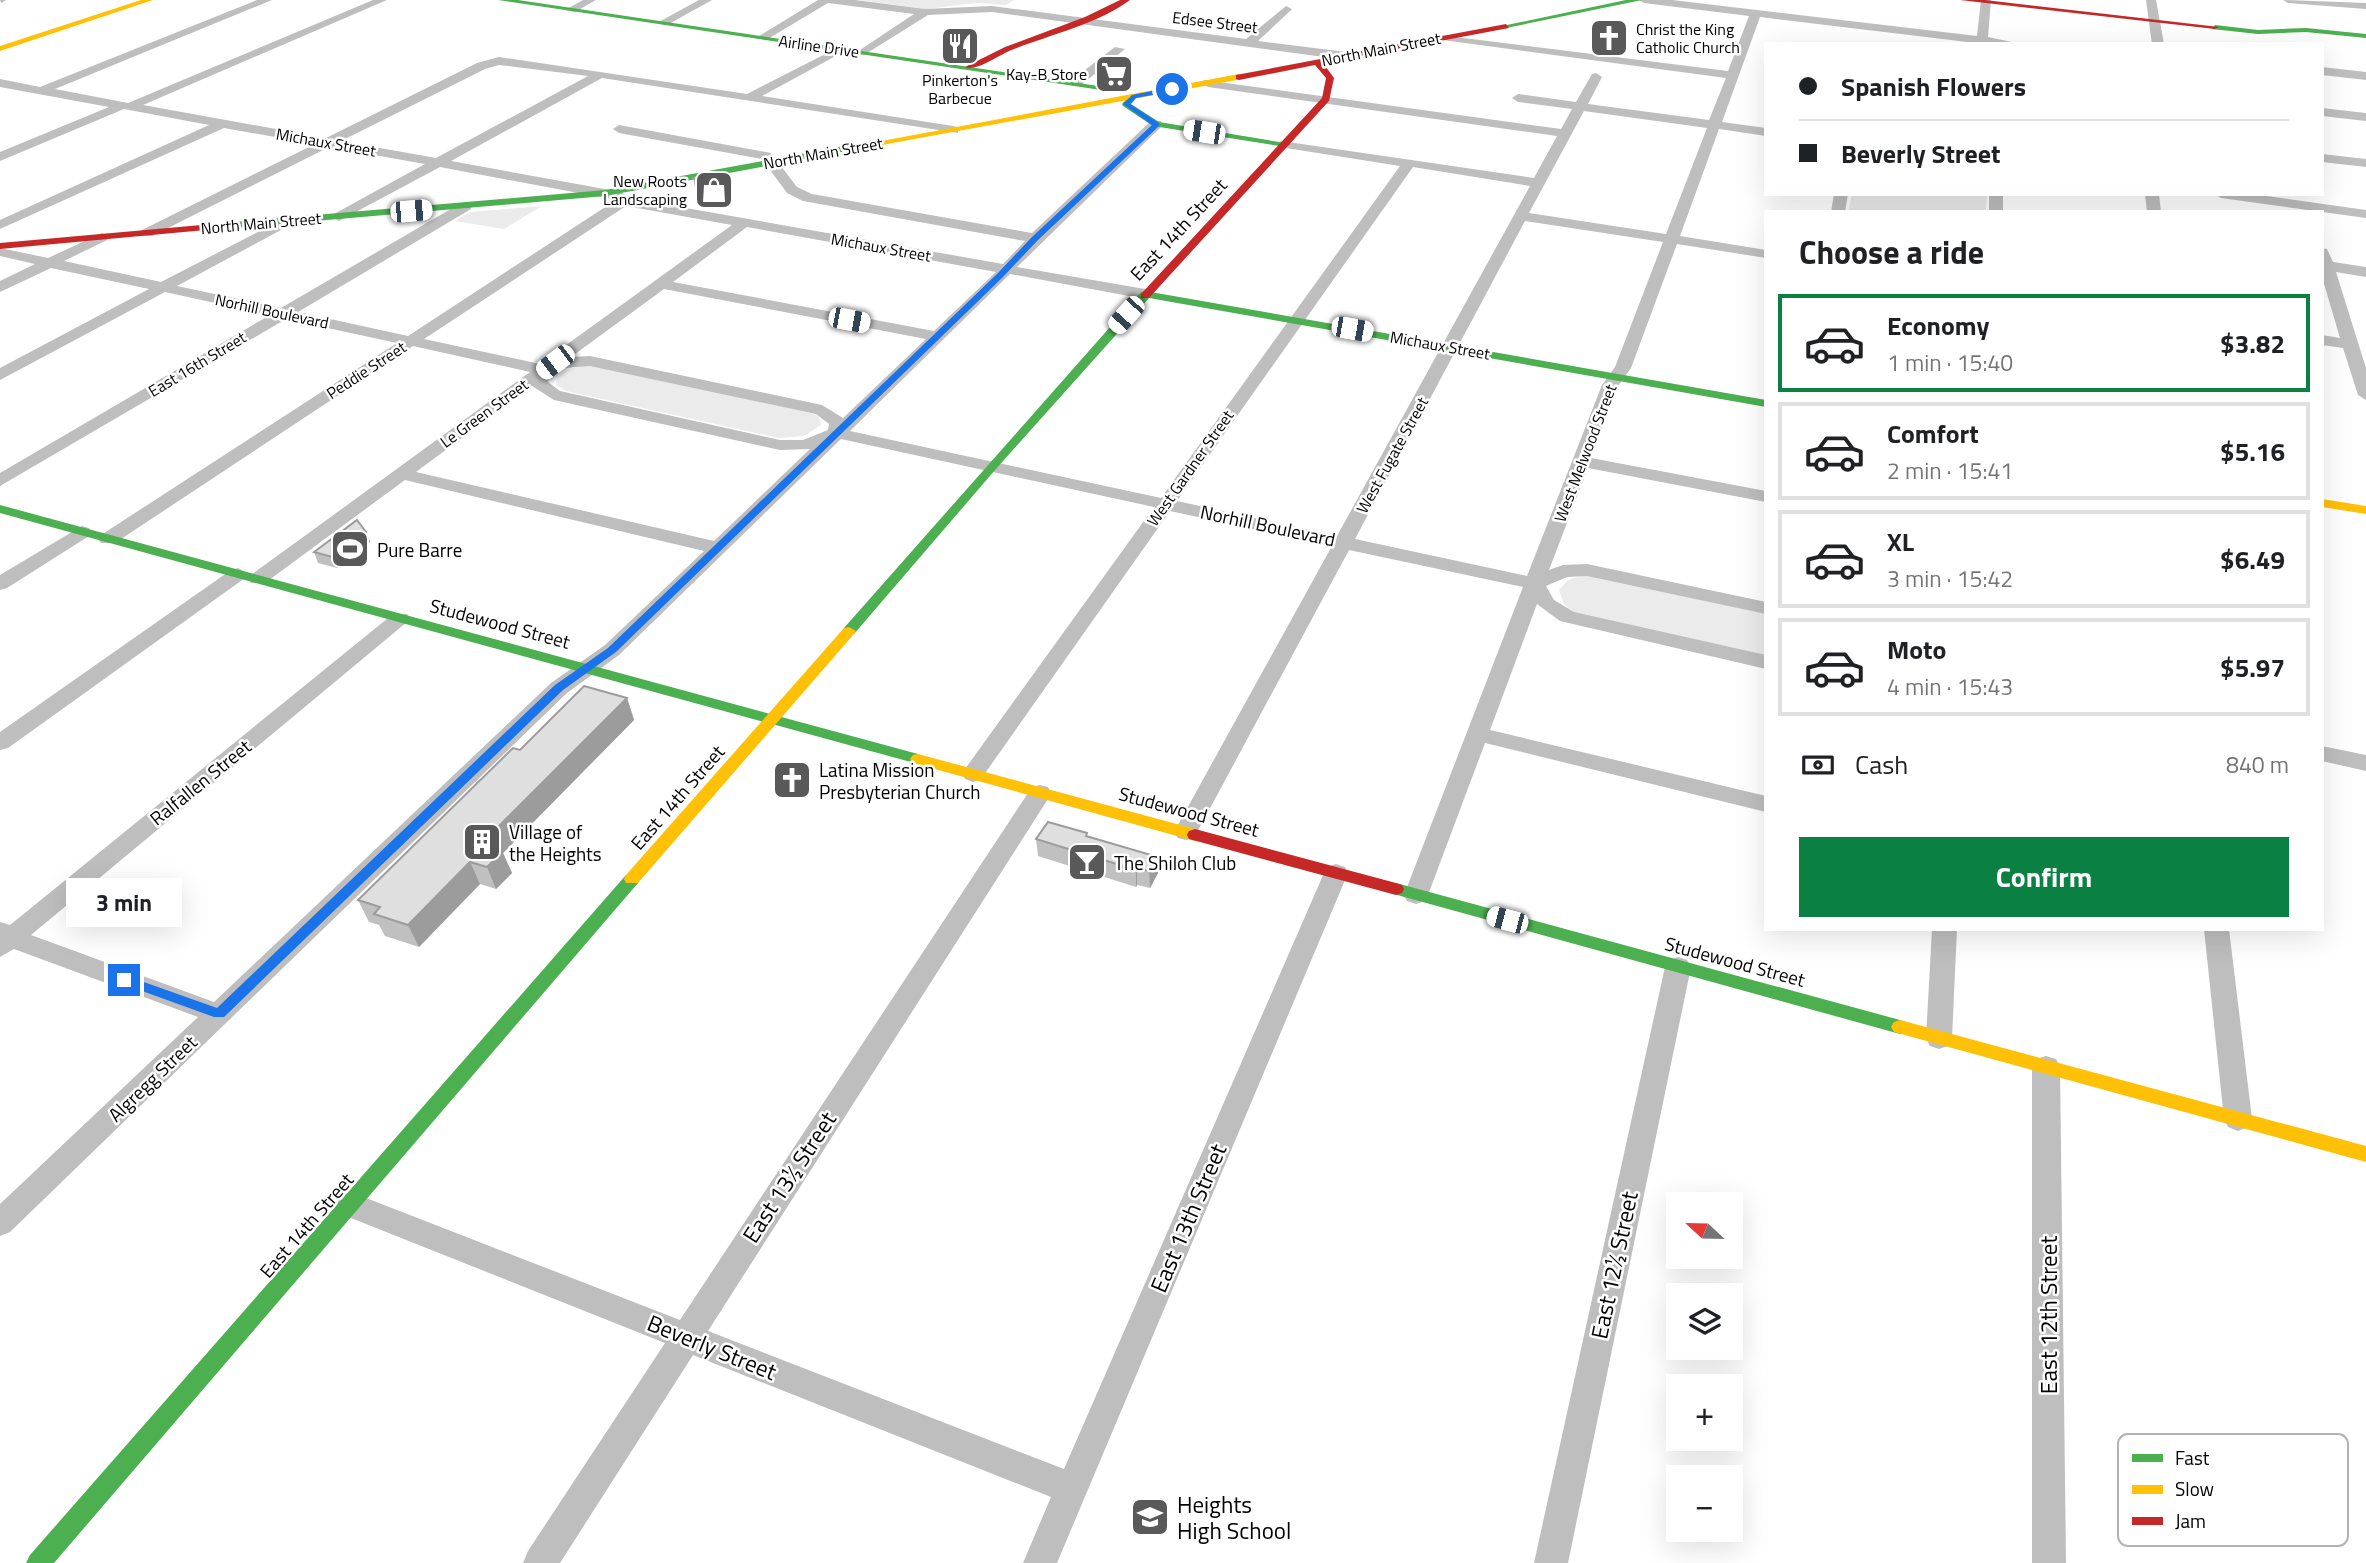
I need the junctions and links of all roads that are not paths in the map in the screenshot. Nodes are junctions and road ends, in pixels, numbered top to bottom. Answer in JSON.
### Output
{"nodes":[{"id":1,"x":130,"y":0,"type":"edge"},
{"id":2,"x":149,"y":0,"type":"edge"},
{"id":3,"x":267,"y":0,"type":"edge"},
{"id":4,"x":382,"y":0,"type":"edge"},
{"id":5,"x":502,"y":0,"type":"edge"},
{"id":6,"x":591,"y":0,"type":"edge"},
{"id":7,"x":707,"y":0,"type":"edge"},
{"id":8,"x":828,"y":0,"type":"edge"},
{"id":9,"x":1126,"y":0,"type":"edge"},
{"id":10,"x":1638,"y":0,"type":"edge"},
{"id":11,"x":1644,"y":0,"type":"edge"},
{"id":12,"x":1964,"y":0,"type":"edge"},
{"id":13,"x":2151,"y":0,"type":"edge"},
{"id":14,"x":2288,"y":0,"type":"edge"},
{"id":15,"x":1986,"y":1,"type":"edge"},
{"id":16,"x":2319,"y":5,"type":"edge"},
{"id":17,"x":2366,"y":6,"type":"edge"},
{"id":18,"x":1286,"y":9,"type":"dead end"},
{"id":19,"x":571,"y":10,"type":"junction"},
{"id":20,"x":925,"y":12,"type":"junction"},
{"id":21,"x":1756,"y":13,"type":"junction"},
{"id":22,"x":100,"y":14,"type":"junction"},
{"id":23,"x":1082,"y":21,"type":"junction"},
{"id":24,"x":2154,"y":21,"type":"junction"},
{"id":25,"x":663,"y":23,"type":"junction"},
{"id":26,"x":1877,"y":27,"type":"junction"},
{"id":27,"x":2366,"y":36,"type":"edge"},
{"id":28,"x":762,"y":37,"type":"junction"},
{"id":29,"x":1443,"y":37,"type":"junction"},
{"id":30,"x":1982,"y":40,"type":"junction"},
{"id":31,"x":1873,"y":42,"type":"edge"},
{"id":32,"x":1995,"y":42,"type":"edge"},
{"id":33,"x":2158,"y":42,"type":"edge"},
{"id":34,"x":0,"y":43,"type":"edge"},
{"id":35,"x":1249,"y":43,"type":"junction"},
{"id":36,"x":1119,"y":48,"type":"dead end"},
{"id":37,"x":0,"y":49,"type":"edge"},
{"id":38,"x":841,"y":49,"type":"junction"},
{"id":39,"x":864,"y":52,"type":"junction"},
{"id":40,"x":1346,"y":56,"type":"junction"},
{"id":41,"x":1317,"y":62,"type":"junction"},
{"id":42,"x":969,"y":67,"type":"junction"},
{"id":43,"x":2324,"y":71,"type":"edge"},
{"id":44,"x":599,"y":75,"type":"junction"},
{"id":45,"x":1732,"y":75,"type":"junction"},
{"id":46,"x":2366,"y":76,"type":"edge"},
{"id":47,"x":1597,"y":77,"type":"dead end"},
{"id":48,"x":0,"y":83,"type":"edge"},
{"id":49,"x":1076,"y":83,"type":"junction"},
{"id":50,"x":1208,"y":83,"type":"junction"},
{"id":51,"x":25,"y":87,"type":"junction"},
{"id":52,"x":41,"y":90,"type":"junction"},
{"id":53,"x":1134,"y":96,"type":"junction"},
{"id":54,"x":0,"y":97,"type":"edge"},
{"id":55,"x":749,"y":98,"type":"junction"},
{"id":56,"x":1518,"y":98,"type":"dead end"},
{"id":57,"x":1326,"y":99,"type":"junction"},
{"id":58,"x":127,"y":106,"type":"junction"},
{"id":59,"x":1581,"y":107,"type":"junction"},
{"id":60,"x":2324,"y":112,"type":"edge"},
{"id":61,"x":2366,"y":117,"type":"edge"},
{"id":62,"x":224,"y":123,"type":"junction"},
{"id":63,"x":1156,"y":124,"type":"junction"},
{"id":64,"x":1713,"y":125,"type":"junction"},
{"id":65,"x":619,"y":129,"type":"dead end"},
{"id":66,"x":953,"y":130,"type":"junction"},
{"id":67,"x":1764,"y":132,"type":"edge"},
{"id":68,"x":1567,"y":134,"type":"junction"},
{"id":69,"x":328,"y":142,"type":"junction"},
{"id":70,"x":1286,"y":144,"type":"junction"},
{"id":71,"x":0,"y":157,"type":"edge"},
{"id":72,"x":2324,"y":158,"type":"edge"},
{"id":73,"x":438,"y":162,"type":"junction"},
{"id":74,"x":770,"y":163,"type":"junction"},
{"id":75,"x":1409,"y":163,"type":"junction"},
{"id":76,"x":2366,"y":163,"type":"edge"},
{"id":77,"x":1540,"y":183,"type":"junction"},
{"id":78,"x":605,"y":193,"type":"junction"},
{"id":79,"x":2238,"y":196,"type":"edge"},
{"id":80,"x":624,"y":201,"type":"junction"},
{"id":81,"x":2308,"y":204,"type":"edge"},
{"id":82,"x":466,"y":206,"type":"junction"},
{"id":83,"x":2366,"y":214,"type":"edge"},
{"id":84,"x":1522,"y":216,"type":"junction"},
{"id":85,"x":339,"y":217,"type":"junction"},
{"id":86,"x":288,"y":221,"type":"junction"},
{"id":87,"x":745,"y":222,"type":"junction"},
{"id":88,"x":0,"y":225,"type":"edge"},
{"id":89,"x":147,"y":233,"type":"junction"},
{"id":90,"x":102,"y":237,"type":"junction"},
{"id":91,"x":1035,"y":238,"type":"junction"},
{"id":92,"x":1671,"y":239,"type":"junction"},
{"id":93,"x":0,"y":246,"type":"edge"},
{"id":94,"x":0,"y":252,"type":"edge"},
{"id":95,"x":1764,"y":254,"type":"edge"},
{"id":96,"x":2324,"y":259,"type":"edge"},
{"id":97,"x":49,"y":263,"type":"junction"},
{"id":98,"x":1005,"y":269,"type":"junction"},
{"id":99,"x":2366,"y":271,"type":"edge"},
{"id":100,"x":662,"y":284,"type":"junction"},
{"id":101,"x":0,"y":287,"type":"edge"},
{"id":102,"x":163,"y":288,"type":"junction"},
{"id":103,"x":1145,"y":294,"type":"junction"},
{"id":104,"x":281,"y":314,"type":"junction"},
{"id":105,"x":1295,"y":319,"type":"junction"},
{"id":106,"x":937,"y":336,"type":"junction"},
{"id":107,"x":2324,"y":340,"type":"edge"},
{"id":108,"x":410,"y":341,"type":"junction"},
{"id":109,"x":2350,"y":344,"type":"junction"},
{"id":110,"x":1451,"y":347,"type":"junction"},
{"id":111,"x":544,"y":370,"type":"junction"},
{"id":112,"x":0,"y":375,"type":"edge"},
{"id":113,"x":1615,"y":377,"type":"junction"},
{"id":114,"x":2366,"y":395,"type":"edge"},
{"id":115,"x":1764,"y":404,"type":"edge"},
{"id":116,"x":836,"y":433,"type":"junction"},
{"id":117,"x":1581,"y":461,"type":"junction"},
{"id":118,"x":991,"y":467,"type":"junction"},
{"id":119,"x":402,"y":474,"type":"junction"},
{"id":120,"x":0,"y":481,"type":"edge"},
{"id":121,"x":1764,"y":497,"type":"edge"},
{"id":122,"x":2324,"y":503,"type":"edge"},
{"id":123,"x":1166,"y":504,"type":"junction"},
{"id":124,"x":0,"y":509,"type":"edge"},
{"id":125,"x":2366,"y":510,"type":"edge"},
{"id":126,"x":82,"y":532,"type":"junction"},
{"id":127,"x":108,"y":539,"type":"junction"},
{"id":128,"x":1345,"y":541,"type":"junction"},
{"id":129,"x":717,"y":548,"type":"junction"},
{"id":130,"x":248,"y":577,"type":"junction"},
{"id":131,"x":0,"y":584,"type":"edge"},
{"id":132,"x":1535,"y":584,"type":"junction"},
{"id":133,"x":1764,"y":608,"type":"edge"},
{"id":134,"x":400,"y":618,"type":"junction"},
{"id":135,"x":1764,"y":662,"type":"edge"},
{"id":136,"x":587,"y":668,"type":"junction"},
{"id":137,"x":772,"y":720,"type":"junction"},
{"id":138,"x":1477,"y":734,"type":"junction"},
{"id":139,"x":0,"y":743,"type":"edge"},
{"id":140,"x":2324,"y":753,"type":"edge"},
{"id":141,"x":2366,"y":762,"type":"edge"},
{"id":142,"x":973,"y":774,"type":"junction"},
{"id":143,"x":1040,"y":793,"type":"junction"},
{"id":144,"x":1764,"y":804,"type":"edge"},
{"id":145,"x":1186,"y":832,"type":"junction"},
{"id":146,"x":1336,"y":873,"type":"junction"},
{"id":147,"x":1416,"y":895,"type":"junction"},
{"id":148,"x":1945,"y":931,"type":"edge"},
{"id":149,"x":2216,"y":931,"type":"edge"},
{"id":150,"x":4,"y":938,"type":"edge"},
{"id":151,"x":1678,"y":967,"type":"junction"},
{"id":152,"x":219,"y":1014,"type":"junction"},
{"id":153,"x":1939,"y":1038,"type":"junction"},
{"id":154,"x":2046,"y":1067,"type":"junction"},
{"id":155,"x":2238,"y":1119,"type":"junction"},
{"id":156,"x":2366,"y":1154,"type":"edge"},
{"id":157,"x":351,"y":1205,"type":"junction"},
{"id":158,"x":0,"y":1223,"type":"edge"},
{"id":159,"x":686,"y":1336,"type":"junction"},
{"id":160,"x":1072,"y":1489,"type":"junction"},
{"id":161,"x":38,"y":1563,"type":"edge"},
{"id":162,"x":540,"y":1563,"type":"edge"},
{"id":163,"x":1040,"y":1563,"type":"edge"},
{"id":164,"x":1551,"y":1563,"type":"edge"},
{"id":165,"x":2049,"y":1563,"type":"edge"}],
"edges":[{"from":1,"to":22,"type":"main road"},
{"from":2,"to":22,"type":"main road"},
{"from":3,"to":52,"type":"street"},
{"from":4,"to":58,"type":"street"},
{"from":5,"to":19,"type":"main road","name":"Airline Drive"},
{"from":6,"to":19,"type":"street"},
{"from":7,"to":25,"type":"street"},
{"from":8,"to":20,"type":"street","name":"Edsee Street"},
{"from":8,"to":28,"type":"street"},
{"from":9,"to":23,"type":"main road"},
{"from":10,"to":29,"type":"main road","name":"North Main Street"},
{"from":11,"to":21,"type":"street"},
{"from":12,"to":15,"type":"main road"},
{"from":13,"to":24,"type":"street"},
{"from":14,"to":16,"type":"street"},
{"from":15,"to":24,"type":"main road"},
{"from":15,"to":30,"type":"street"},
{"from":16,"to":17,"type":"street"},
{"from":18,"to":35,"type":"street"},
{"from":19,"to":25,"type":"main road","name":"Airline Drive"},
{"from":20,"to":23,"type":"street","name":"Edsee Street"},
{"from":20,"to":39,"type":"street"},
{"from":21,"to":26,"type":"street"},
{"from":21,"to":45,"type":"street","name":"West Melwood Street"},
{"from":22,"to":34,"type":"main road"},
{"from":22,"to":37,"type":"main road"},
{"from":23,"to":35,"type":"street","name":"Edsee Street"},
{"from":23,"to":42,"type":"main road"},
{"from":24,"to":27,"type":"main road"},
{"from":24,"to":33,"type":"street"},
{"from":25,"to":28,"type":"main road","name":"Airline Drive"},
{"from":26,"to":30,"type":"street"},
{"from":26,"to":31,"type":"street"},
{"from":28,"to":38,"type":"main road","name":"Airline Drive"},
{"from":29,"to":40,"type":"main road","name":"North Main Street"},
{"from":29,"to":45,"type":"street"},
{"from":30,"to":32,"type":"street"},
{"from":35,"to":40,"type":"street","name":"Edsee Street"},
{"from":36,"to":49,"type":"street"},
{"from":38,"to":39,"type":"main road","name":"Airline Drive"},
{"from":38,"to":55,"type":"street"},
{"from":39,"to":42,"type":"main road","name":"Airline Drive"},
{"from":40,"to":41,"type":"main road","name":"North Main Street"},
{"from":41,"to":50,"type":"main road","name":"North Main Street"},
{"from":41,"to":57,"type":"main road"},
{"from":42,"to":49,"type":"main road","name":"Airline Drive"},
{"from":43,"to":46,"type":"street"},
{"from":44,"to":55,"type":"street"},
{"from":44,"to":69,"type":"street"},
{"from":44,"to":73,"type":"street"},
{"from":45,"to":64,"type":"street","name":"West Melwood Street"},
{"from":47,"to":59,"type":"street","name":"West Fugate Street"},
{"from":48,"to":51,"type":"street","name":"Michaux Street"},
{"from":49,"to":53,"type":"main road","name":"Airline Drive"},
{"from":50,"to":53,"type":"main road","name":"North Main Street"},
{"from":50,"to":57,"type":"street"},
{"from":51,"to":52,"type":"street","name":"Michaux Street"},
{"from":51,"to":54,"type":"street"},
{"from":52,"to":58,"type":"street","name":"Michaux Street"},
{"from":53,"to":63,"type":"main road"},
{"from":53,"to":66,"type":"main road","name":"North Main Street"},
{"from":55,"to":66,"type":"street"},
{"from":56,"to":59,"type":"street"},
{"from":57,"to":68,"type":"street"},
{"from":57,"to":70,"type":"main road","name":"East 14th Street"},
{"from":58,"to":62,"type":"street","name":"Michaux Street"},
{"from":58,"to":71,"type":"street"},
{"from":59,"to":64,"type":"street"},
{"from":59,"to":68,"type":"street","name":"West Fugate Street"},
{"from":60,"to":61,"type":"street"},
{"from":62,"to":69,"type":"street","name":"Michaux Street"},
{"from":62,"to":88,"type":"street"},
{"from":63,"to":70,"type":"main road"},
{"from":63,"to":91,"type":"street","name":"Algregg Street"},
{"from":64,"to":67,"type":"street"},
{"from":64,"to":92,"type":"street","name":"West Melwood Street"},
{"from":65,"to":74,"type":"street"},
{"from":66,"to":74,"type":"main road","name":"North Main Street"},
{"from":68,"to":77,"type":"street","name":"West Fugate Street"},
{"from":69,"to":73,"type":"street","name":"Michaux Street"},
{"from":69,"to":89,"type":"street"},
{"from":70,"to":75,"type":"street"},
{"from":70,"to":103,"type":"main road","name":"East 14th Street"},
{"from":72,"to":76,"type":"street"},
{"from":73,"to":78,"type":"street","name":"Michaux Street"},
{"from":73,"to":85,"type":"street"},
{"from":74,"to":78,"type":"main road","name":"North Main Street"},
{"from":74,"to":91,"type":"street"},
{"from":75,"to":77,"type":"street"},
{"from":75,"to":105,"type":"street","name":"West Gardner Street"},
{"from":77,"to":84,"type":"street","name":"West Fugate Street"},
{"from":78,"to":80,"type":"street","name":"Michaux Street"},
{"from":78,"to":82,"type":"main road","name":"North Main Street"},
{"from":79,"to":81,"type":"street"},
{"from":80,"to":87,"type":"street","name":"Michaux Street"},
{"from":80,"to":108,"type":"street","name":"Peddie Street"},
{"from":81,"to":83,"type":"street"},
{"from":82,"to":85,"type":"main road","name":"North Main Street"},
{"from":82,"to":104,"type":"street","name":"East 16th Street"},
{"from":84,"to":92,"type":"street"},
{"from":84,"to":110,"type":"street","name":"West Fugate Street"},
{"from":85,"to":86,"type":"main road","name":"North Main Street"},
{"from":86,"to":89,"type":"main road","name":"North Main Street"},
{"from":86,"to":102,"type":"street"},
{"from":87,"to":98,"type":"street","name":"Michaux Street"},
{"from":87,"to":100,"type":"street","name":"Le Green Street"},
{"from":89,"to":90,"type":"main road","name":"North Main Street"},
{"from":90,"to":93,"type":"main road","name":"North Main Street"},
{"from":90,"to":97,"type":"street"},
{"from":91,"to":98,"type":"street","name":"Algregg Street"},
{"from":92,"to":95,"type":"street"},
{"from":92,"to":113,"type":"street","name":"West Melwood Street"},
{"from":94,"to":97,"type":"street","name":"Norhill Boulevard"},
{"from":96,"to":99,"type":"street"},
{"from":96,"to":109,"type":"street"},
{"from":97,"to":101,"type":"street"},
{"from":97,"to":102,"type":"street","name":"Norhill Boulevard"},
{"from":98,"to":103,"type":"street","name":"Michaux Street"},
{"from":98,"to":106,"type":"street","name":"Algregg Street"},
{"from":100,"to":106,"type":"street"},
{"from":100,"to":111,"type":"street","name":"Le Green Street"},
{"from":102,"to":104,"type":"street","name":"Norhill Boulevard"},
{"from":102,"to":112,"type":"street"},
{"from":103,"to":105,"type":"main road","name":"Michaux Street"},
{"from":103,"to":118,"type":"main road","name":"East 14th Street"},
{"from":104,"to":108,"type":"street","name":"Norhill Boulevard"},
{"from":104,"to":120,"type":"street","name":"East 16th Street"},
{"from":105,"to":110,"type":"main road","name":"Michaux Street"},
{"from":105,"to":123,"type":"street","name":"West Gardner Street"},
{"from":106,"to":116,"type":"street","name":"Algregg Street"},
{"from":107,"to":109,"type":"street"},
{"from":108,"to":111,"type":"street","name":"Norhill Boulevard"},
{"from":108,"to":127,"type":"street","name":"Peddie Street"},
{"from":109,"to":114,"type":"street"},
{"from":110,"to":113,"type":"main road","name":"Michaux Street"},
{"from":110,"to":128,"type":"street","name":"West Fugate Street"},
{"from":111,"to":116,"type":"street","name":"Norhill Boulevard"},
{"from":111,"to":116,"type":"street"},
{"from":111,"to":119,"type":"street","name":"Le Green Street"},
{"from":113,"to":115,"type":"main road","name":"Michaux Street"},
{"from":113,"to":117,"type":"street","name":"West Melwood Street"},
{"from":116,"to":118,"type":"street","name":"Norhill Boulevard"},
{"from":116,"to":129,"type":"street","name":"Algregg Street"},
{"from":117,"to":121,"type":"street"},
{"from":117,"to":132,"type":"street","name":"West Melwood Street"},
{"from":118,"to":123,"type":"street","name":"Norhill Boulevard"},
{"from":118,"to":137,"type":"main road","name":"East 14th Street"},
{"from":119,"to":129,"type":"street"},
{"from":119,"to":130,"type":"street","name":"Le Green Street"},
{"from":122,"to":125,"type":"main road"},
{"from":123,"to":128,"type":"street","name":"Norhill Boulevard"},
{"from":123,"to":142,"type":"street","name":"West Gardner Street"},
{"from":124,"to":126,"type":"main road","name":"Studewood Street"},
{"from":126,"to":127,"type":"main road","name":"Studewood Street"},
{"from":126,"to":131,"type":"street"},
{"from":127,"to":130,"type":"main road","name":"Studewood Street"},
{"from":128,"to":132,"type":"street","name":"Norhill Boulevard"},
{"from":128,"to":145,"type":"street","name":"West Fugate Street"},
{"from":129,"to":136,"type":"street","name":"Algregg Street"},
{"from":130,"to":134,"type":"main road","name":"Studewood Street"},
{"from":130,"to":139,"type":"street","name":"Le Green Street"},
{"from":132,"to":133,"type":"street"},
{"from":132,"to":135,"type":"street"},
{"from":132,"to":138,"type":"street","name":"West Melwood Street"},
{"from":134,"to":136,"type":"main road","name":"Studewood Street"},
{"from":134,"to":150,"type":"street","name":"Ralfallen Street"},
{"from":136,"to":137,"type":"main road","name":"Studewood Street"},
{"from":136,"to":152,"type":"street","name":"Algregg Street"},
{"from":137,"to":142,"type":"main road","name":"Studewood Street"},
{"from":137,"to":157,"type":"main road","name":"East 14th Street"},
{"from":138,"to":144,"type":"street"},
{"from":138,"to":147,"type":"street","name":"West Melwood Street"},
{"from":140,"to":141,"type":"street"},
{"from":142,"to":143,"type":"main road","name":"Studewood Street"},
{"from":143,"to":145,"type":"main road","name":"Studewood Street"},
{"from":143,"to":159,"type":"street","name":"East 13½ Street"},
{"from":145,"to":146,"type":"main road","name":"Studewood Street"},
{"from":146,"to":147,"type":"main road","name":"Studewood Street"},
{"from":146,"to":160,"type":"street","name":"East 13th Street"},
{"from":147,"to":151,"type":"main road","name":"Studewood Street"},
{"from":148,"to":153,"type":"street"},
{"from":149,"to":155,"type":"street"},
{"from":150,"to":152,"type":"street"},
{"from":151,"to":153,"type":"main road","name":"Studewood Street"},
{"from":151,"to":164,"type":"street","name":"East 12½ Street"},
{"from":152,"to":158,"type":"street","name":"Algregg Street"},
{"from":153,"to":154,"type":"main road","name":"Studewood Street"},
{"from":154,"to":155,"type":"main road","name":"Studewood Street"},
{"from":154,"to":165,"type":"street","name":"East 12th Street"},
{"from":155,"to":156,"type":"main road","name":"Studewood Street"},
{"from":157,"to":159,"type":"street","name":"Beverly Street"},
{"from":157,"to":161,"type":"main road","name":"East 14th Street"},
{"from":159,"to":160,"type":"street","name":"Beverly Street"},
{"from":159,"to":162,"type":"street","name":"East 13½ Street"},
{"from":160,"to":163,"type":"street","name":"East 13th Street"}]}
